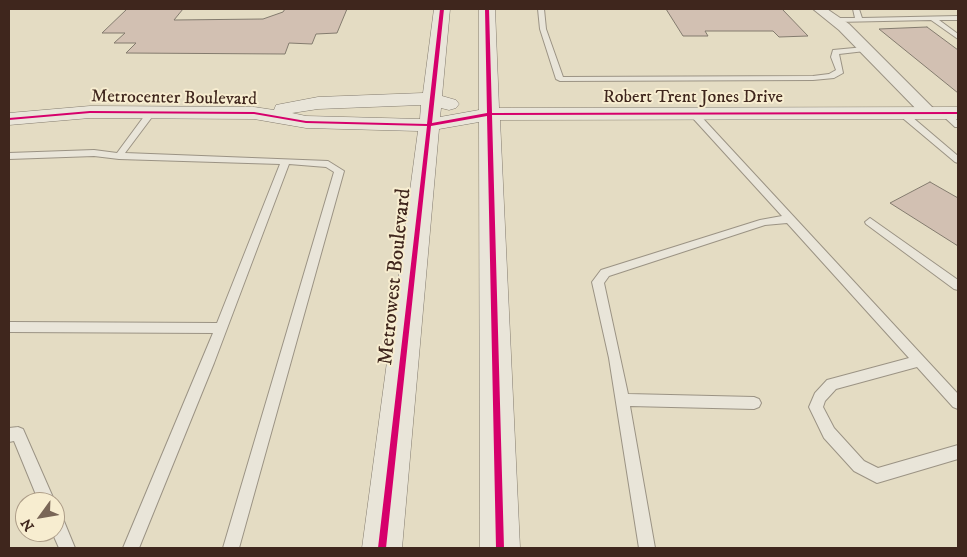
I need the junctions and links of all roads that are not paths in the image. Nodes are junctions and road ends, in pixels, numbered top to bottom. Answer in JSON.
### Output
{"nodes":[{"id":1,"x":442,"y":9,"type":"edge"},
{"id":2,"x":487,"y":9,"type":"edge"},
{"id":3,"x":541,"y":9,"type":"edge"},
{"id":4,"x":819,"y":9,"type":"edge"},
{"id":5,"x":856,"y":9,"type":"edge"},
{"id":6,"x":951,"y":9,"type":"edge"},
{"id":7,"x":958,"y":14,"type":"edge"},
{"id":8,"x":958,"y":18,"type":"edge"},
{"id":9,"x":934,"y":19,"type":"junction"},
{"id":10,"x":836,"y":20,"type":"junction"},
{"id":11,"x":859,"y":20,"type":"junction"},
{"id":12,"x":958,"y":37,"type":"edge"},
{"id":13,"x":866,"y":49,"type":"junction"},
{"id":14,"x":430,"y":112,"type":"junction"},
{"id":15,"x":151,"y":113,"type":"junction"},
{"id":16,"x":692,"y":113,"type":"junction"},
{"id":17,"x":902,"y":113,"type":"junction"},
{"id":18,"x":490,"y":114,"type":"junction"},
{"id":19,"x":948,"y":116,"type":"edge"},
{"id":20,"x":9,"y":119,"type":"edge"},
{"id":21,"x":9,"y":156,"type":"edge"},
{"id":22,"x":119,"y":156,"type":"junction"},
{"id":23,"x":958,"y":160,"type":"edge"},
{"id":24,"x":286,"y":161,"type":"junction"},
{"id":25,"x":790,"y":220,"type":"junction"},
{"id":26,"x":870,"y":222,"type":"dead end"},
{"id":27,"x":958,"y":286,"type":"edge"},
{"id":28,"x":9,"y":327,"type":"edge"},
{"id":29,"x":221,"y":328,"type":"junction"},
{"id":30,"x":920,"y":361,"type":"junction"},
{"id":31,"x":622,"y":400,"type":"junction"},
{"id":32,"x":754,"y":403,"type":"dead end"},
{"id":33,"x":958,"y":403,"type":"edge"},
{"id":34,"x":9,"y":435,"type":"edge"},
{"id":35,"x":958,"y":452,"type":"edge"},
{"id":36,"x":43,"y":492,"type":"edge"},
{"id":37,"x":131,"y":548,"type":"edge"},
{"id":38,"x":231,"y":548,"type":"edge"},
{"id":39,"x":382,"y":548,"type":"edge"},
{"id":40,"x":500,"y":548,"type":"edge"},
{"id":41,"x":647,"y":548,"type":"edge"}],
"edges":[{"from":1,"to":14,"type":"street","name":"Metrowest Boulevard"},
{"from":2,"to":18,"type":"street"},
{"from":3,"to":13,"type":"lane"},
{"from":4,"to":10,"type":"street"},
{"from":5,"to":11,"type":"lane"},
{"from":6,"to":7,"type":"lane"},
{"from":8,"to":9,"type":"lane"},
{"from":9,"to":11,"type":"lane"},
{"from":9,"to":12,"type":"lane"},
{"from":10,"to":11,"type":"lane"},
{"from":10,"to":13,"type":"street"},
{"from":13,"to":19,"type":"street"},
{"from":14,"to":15,"type":"street","name":"Metrocenter Boulevard"},
{"from":14,"to":18,"type":"street","name":"Robert Trent Jones Drive"},
{"from":14,"to":39,"type":"street","name":"Metrowest Boulevard"},
{"from":15,"to":20,"type":"street","name":"Metrocenter Boulevard"},
{"from":15,"to":22,"type":"lane"},
{"from":16,"to":17,"type":"street","name":"Robert Trent Jones Drive"},
{"from":16,"to":18,"type":"street","name":"Robert Trent Jones Drive"},
{"from":16,"to":25,"type":"lane"},
{"from":17,"to":19,"type":"street","name":"Robert Trent Jones Drive"},
{"from":17,"to":23,"type":"lane"},
{"from":18,"to":40,"type":"street"},
{"from":21,"to":22,"type":"lane"},
{"from":22,"to":24,"type":"lane"},
{"from":24,"to":29,"type":"lane"},
{"from":24,"to":38,"type":"lane"},
{"from":25,"to":30,"type":"lane"},
{"from":25,"to":31,"type":"lane"},
{"from":26,"to":27,"type":"lane"},
{"from":28,"to":29,"type":"lane"},
{"from":29,"to":37,"type":"lane"},
{"from":30,"to":33,"type":"lane"},
{"from":30,"to":35,"type":"lane"},
{"from":31,"to":32,"type":"lane"},
{"from":31,"to":41,"type":"lane"},
{"from":34,"to":36,"type":"lane"}]}
